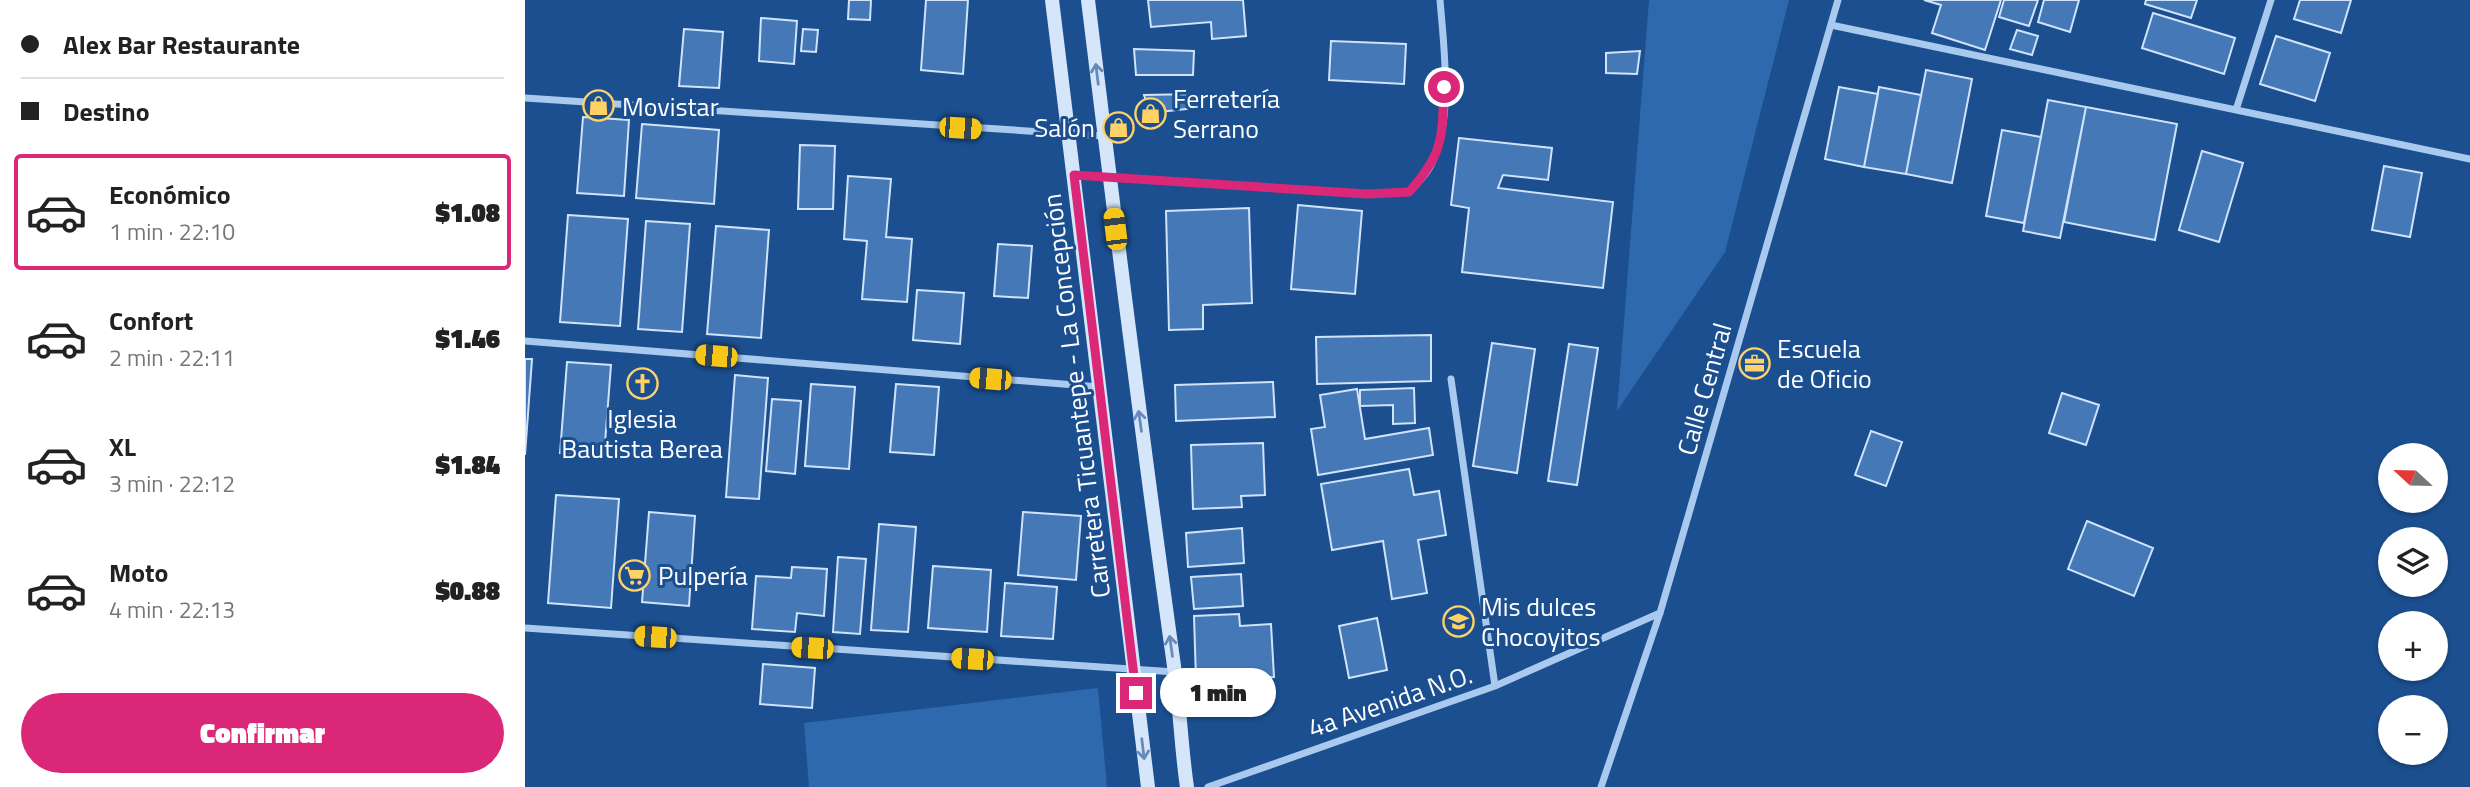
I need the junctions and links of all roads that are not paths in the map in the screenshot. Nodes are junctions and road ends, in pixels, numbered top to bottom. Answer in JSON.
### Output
{"nodes":[{"id":1,"x":1052,"y":0,"type":"edge"},
{"id":2,"x":1089,"y":0,"type":"edge"},
{"id":3,"x":1440,"y":0,"type":"edge"},
{"id":4,"x":1838,"y":0,"type":"edge"},
{"id":5,"x":2271,"y":0,"type":"edge"},
{"id":6,"x":1831,"y":25,"type":"junction"},
{"id":7,"x":525,"y":98,"type":"edge"},
{"id":8,"x":2237,"y":110,"type":"junction"},
{"id":9,"x":1069,"y":136,"type":"junction"},
{"id":10,"x":1104,"y":136,"type":"junction"},
{"id":11,"x":2470,"y":159,"type":"edge"},
{"id":12,"x":1074,"y":175,"type":"junction"},
{"id":13,"x":1109,"y":176,"type":"junction"},
{"id":14,"x":525,"y":341,"type":"edge"},
{"id":15,"x":1451,"y":379,"type":"dead end"},
{"id":16,"x":1100,"y":387,"type":"junction"},
{"id":17,"x":1660,"y":613,"type":"junction"},
{"id":18,"x":525,"y":628,"type":"edge"},
{"id":19,"x":1133,"y":669,"type":"junction"},
{"id":20,"x":1175,"y":672,"type":"junction"},
{"id":21,"x":1495,"y":686,"type":"junction"},
{"id":22,"x":1148,"y":787,"type":"edge"},
{"id":23,"x":1187,"y":787,"type":"edge"},
{"id":24,"x":1208,"y":787,"type":"edge"},
{"id":25,"x":1601,"y":787,"type":"edge"}],
"edges":[{"from":1,"to":9,"type":"main road","name":"Carretera Ticuantepe - La Concepción"},
{"from":10,"to":2,"type":"main road","one_way":true},
{"from":3,"to":13,"type":"street"},
{"from":4,"to":6,"type":"street","name":"Calle Central"},
{"from":5,"to":8,"type":"street"},
{"from":6,"to":8,"type":"street"},
{"from":6,"to":17,"type":"street","name":"Calle Central"},
{"from":7,"to":9,"type":"street"},
{"from":8,"to":11,"type":"street"},
{"from":9,"to":10,"type":"street"},
{"from":9,"to":12,"type":"main road","name":"Carretera Ticuantepe - La Concepción"},
{"from":10,"to":13,"type":"main road"},
{"from":12,"to":13,"type":"street"},
{"from":12,"to":16,"type":"main road","name":"Carretera Ticuantepe - La Concepción"},
{"from":20,"to":13,"type":"main road","one_way":true},
{"from":14,"to":16,"type":"street"},
{"from":15,"to":21,"type":"street"},
{"from":16,"to":19,"type":"main road","name":"Carretera Ticuantepe - La Concepción"},
{"from":17,"to":21,"type":"street","name":"4a Avenida N.O."},
{"from":17,"to":25,"type":"street","name":"Calle Central"},
{"from":18,"to":19,"type":"street"},
{"from":19,"to":20,"type":"street"},
{"from":19,"to":22,"type":"main road","name":"Carretera Ticuantepe - La Concepción","one_way":true},
{"from":20,"to":23,"type":"main road"},
{"from":21,"to":24,"type":"street","name":"4a Avenida N.O."}]}
